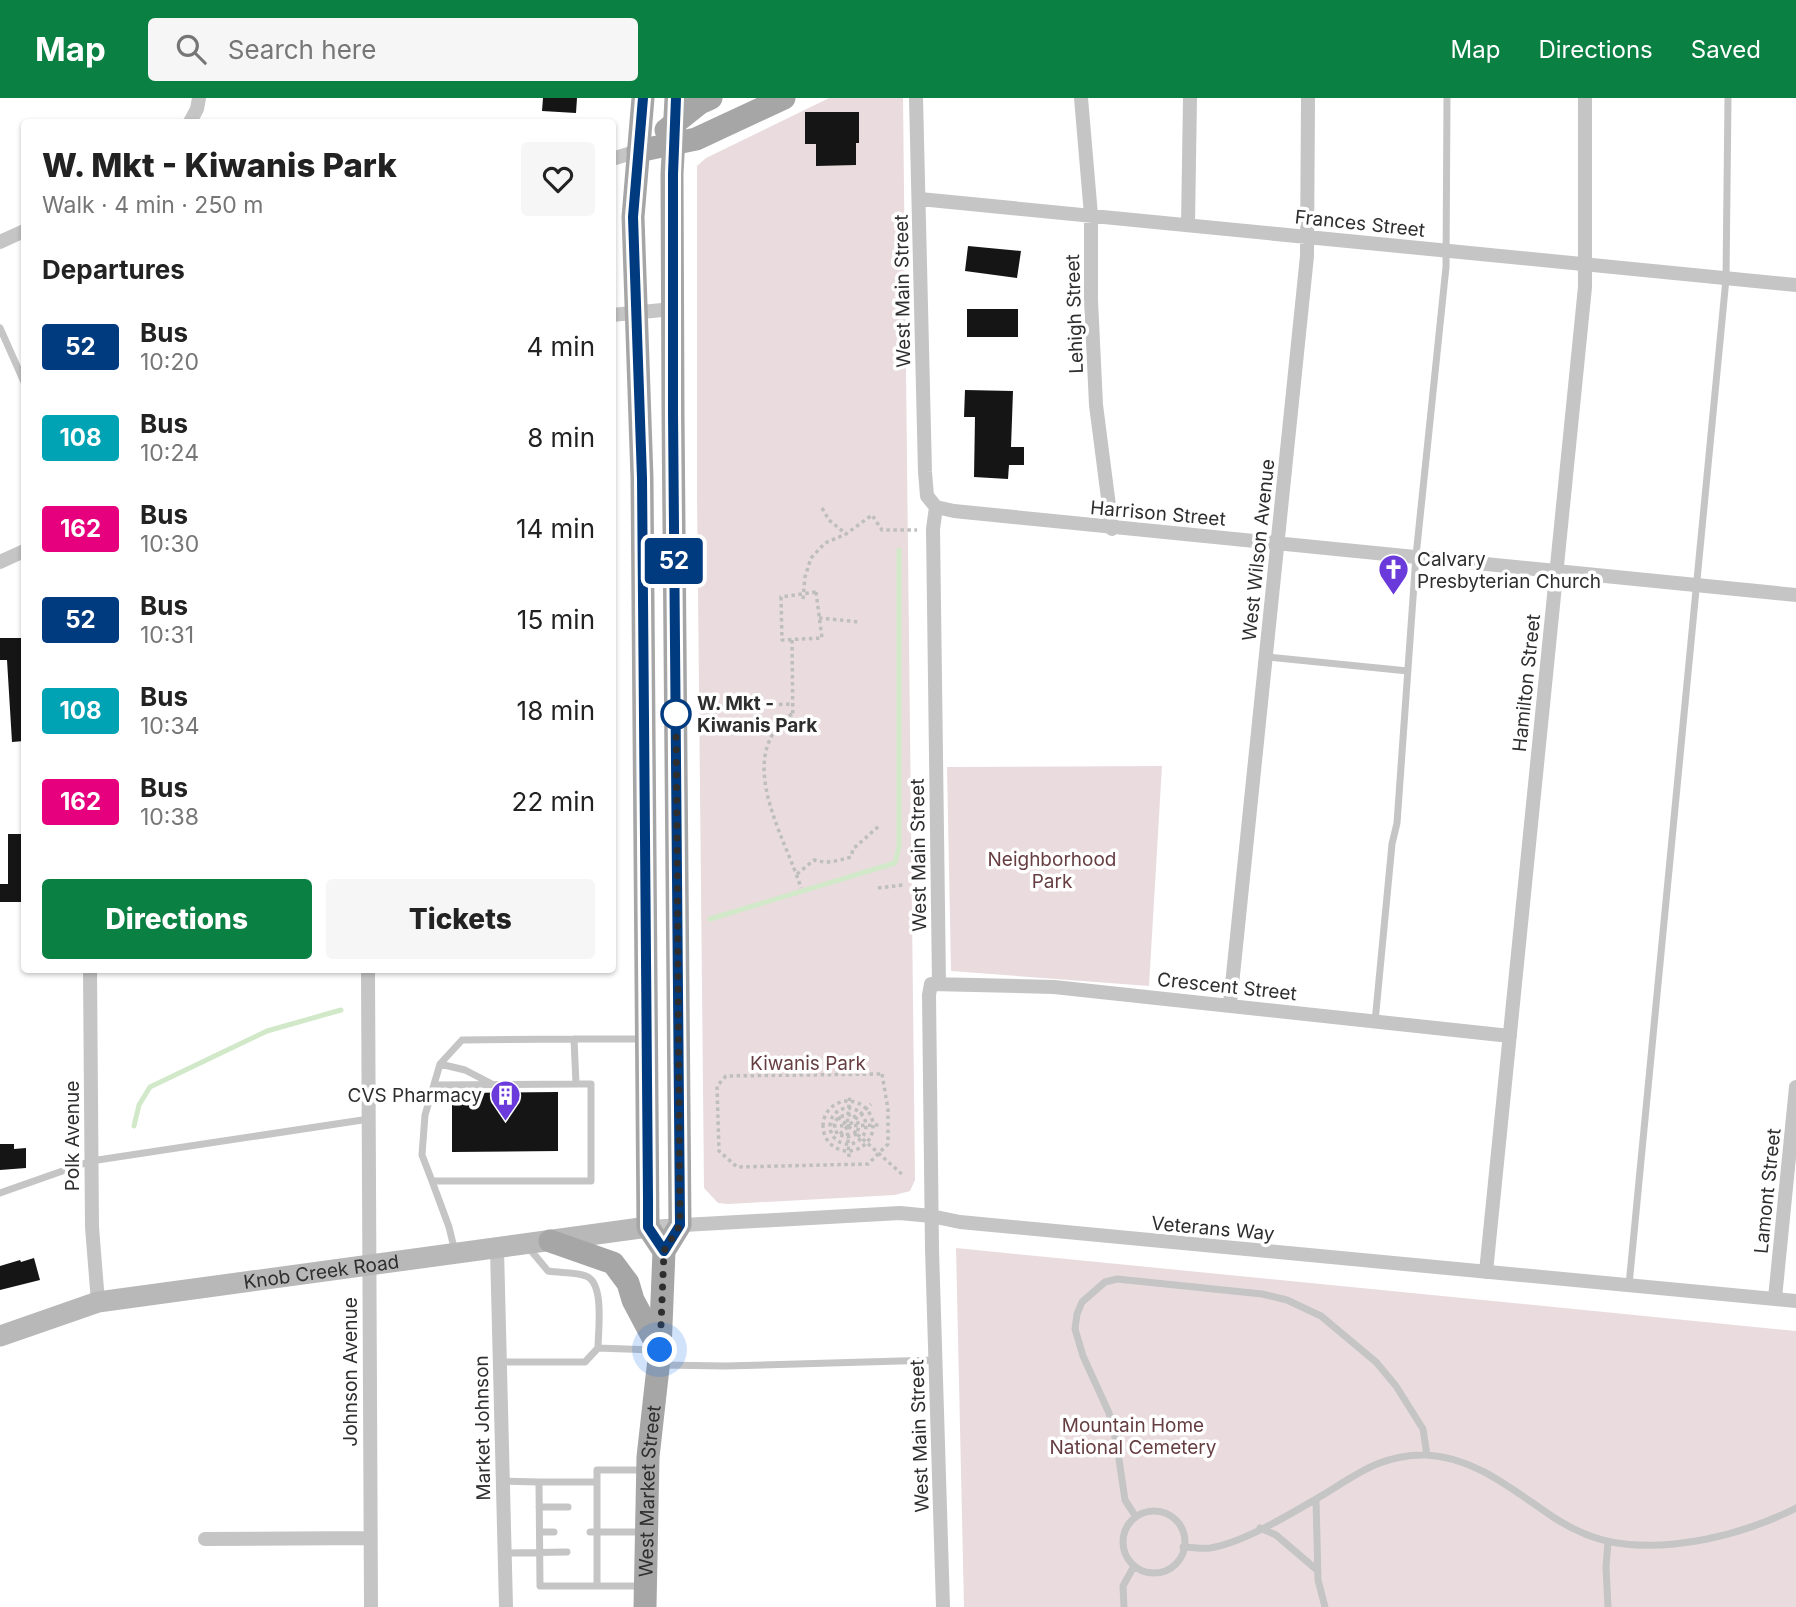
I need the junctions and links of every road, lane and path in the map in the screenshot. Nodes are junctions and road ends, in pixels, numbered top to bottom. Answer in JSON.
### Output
{"nodes":[{"id":1,"x":199,"y":98,"type":"edge"},
{"id":2,"x":643,"y":98,"type":"edge"},
{"id":3,"x":676,"y":98,"type":"edge"},
{"id":4,"x":711,"y":98,"type":"edge"},
{"id":5,"x":784,"y":98,"type":"edge"},
{"id":6,"x":916,"y":98,"type":"edge"},
{"id":7,"x":1081,"y":98,"type":"edge"},
{"id":8,"x":1190,"y":98,"type":"edge"},
{"id":9,"x":1308,"y":98,"type":"edge"},
{"id":10,"x":1447,"y":98,"type":"edge"},
{"id":11,"x":1585,"y":98,"type":"edge"},
{"id":12,"x":1728,"y":98,"type":"edge"},
{"id":13,"x":192,"y":119,"type":"edge"},
{"id":14,"x":673,"y":134,"type":"junction"},
{"id":15,"x":638,"y":151,"type":"junction"},
{"id":16,"x":616,"y":158,"type":"edge"},
{"id":17,"x":920,"y":199,"type":"junction"},
{"id":18,"x":1091,"y":215,"type":"junction"},
{"id":19,"x":1188,"y":225,"type":"junction"},
{"id":20,"x":21,"y":232,"type":"edge"},
{"id":21,"x":1307,"y":237,"type":"junction"},
{"id":22,"x":0,"y":242,"type":"edge"},
{"id":23,"x":1446,"y":251,"type":"junction"},
{"id":24,"x":1585,"y":265,"type":"junction"},
{"id":25,"x":1726,"y":279,"type":"junction"},
{"id":26,"x":1796,"y":285,"type":"edge"},
{"id":27,"x":673,"y":309,"type":"junction"},
{"id":28,"x":636,"y":311,"type":"junction"},
{"id":29,"x":616,"y":314,"type":"edge"},
{"id":30,"x":0,"y":328,"type":"edge"},
{"id":31,"x":21,"y":375,"type":"edge"},
{"id":32,"x":936,"y":507,"type":"junction"},
{"id":33,"x":822,"y":508,"type":"dead end"},
{"id":34,"x":933,"y":529,"type":"junction"},
{"id":35,"x":1112,"y":529,"type":"junction"},
{"id":36,"x":846,"y":534,"type":"junction"},
{"id":37,"x":1278,"y":542,"type":"junction"},
{"id":38,"x":21,"y":552,"type":"edge"},
{"id":39,"x":1416,"y":556,"type":"junction"},
{"id":40,"x":0,"y":562,"type":"edge"},
{"id":41,"x":1556,"y":572,"type":"junction"},
{"id":42,"x":1695,"y":586,"type":"junction"},
{"id":43,"x":1796,"y":595,"type":"edge"},
{"id":44,"x":803,"y":596,"type":"junction"},
{"id":45,"x":819,"y":618,"type":"junction"},
{"id":46,"x":860,"y":622,"type":"dead end"},
{"id":47,"x":792,"y":640,"type":"junction"},
{"id":48,"x":1267,"y":657,"type":"junction"},
{"id":49,"x":1408,"y":671,"type":"junction"},
{"id":50,"x":793,"y":704,"type":"junction"},
{"id":51,"x":758,"y":705,"type":"dead end"},
{"id":52,"x":792,"y":715,"type":"junction"},
{"id":53,"x":793,"y":733,"type":"dead end"},
{"id":54,"x":878,"y":827,"type":"dead end"},
{"id":55,"x":797,"y":874,"type":"junction"},
{"id":56,"x":903,"y":885,"type":"dead end"},
{"id":57,"x":801,"y":888,"type":"dead end"},
{"id":58,"x":878,"y":888,"type":"dead end"},
{"id":59,"x":90,"y":973,"type":"edge"},
{"id":60,"x":368,"y":973,"type":"edge"},
{"id":61,"x":939,"y":983,"type":"junction"},
{"id":62,"x":1230,"y":1004,"type":"junction"},
{"id":63,"x":1375,"y":1022,"type":"junction"},
{"id":64,"x":1510,"y":1036,"type":"junction"},
{"id":65,"x":574,"y":1039,"type":"junction"},
{"id":66,"x":646,"y":1039,"type":"junction"},
{"id":67,"x":440,"y":1064,"type":"junction"},
{"id":68,"x":434,"y":1084,"type":"junction"},
{"id":69,"x":576,"y":1084,"type":"junction"},
{"id":70,"x":492,"y":1085,"type":"junction"},
{"id":71,"x":1796,"y":1087,"type":"edge"},
{"id":72,"x":850,"y":1094,"type":"dead end"},
{"id":73,"x":849,"y":1101,"type":"junction"},
{"id":74,"x":827,"y":1104,"type":"dead end"},
{"id":75,"x":870,"y":1104,"type":"dead end"},
{"id":76,"x":848,"y":1107,"type":"junction"},
{"id":77,"x":866,"y":1109,"type":"junction"},
{"id":78,"x":834,"y":1113,"type":"junction"},
{"id":79,"x":861,"y":1113,"type":"junction"},
{"id":80,"x":847,"y":1114,"type":"junction"},
{"id":81,"x":856,"y":1118,"type":"junction"},
{"id":82,"x":369,"y":1119,"type":"junction"},
{"id":83,"x":880,"y":1125,"type":"dead end"},
{"id":84,"x":820,"y":1126,"type":"junction"},
{"id":85,"x":832,"y":1126,"type":"junction"},
{"id":86,"x":847,"y":1126,"type":"junction"},
{"id":87,"x":859,"y":1126,"type":"junction"},
{"id":88,"x":866,"y":1126,"type":"junction"},
{"id":89,"x":873,"y":1127,"type":"junction"},
{"id":90,"x":857,"y":1134,"type":"junction"},
{"id":91,"x":839,"y":1135,"type":"junction"},
{"id":92,"x":847,"y":1137,"type":"junction"},
{"id":93,"x":862,"y":1138,"type":"junction"},
{"id":94,"x":835,"y":1139,"type":"junction"},
{"id":95,"x":867,"y":1143,"type":"junction"},
{"id":96,"x":829,"y":1145,"type":"junction"},
{"id":97,"x":848,"y":1146,"type":"junction"},
{"id":98,"x":878,"y":1153,"type":"junction"},
{"id":99,"x":849,"y":1157,"type":"dead end"},
{"id":100,"x":92,"y":1161,"type":"junction"},
{"id":101,"x":904,"y":1176,"type":"dead end"},
{"id":102,"x":432,"y":1181,"type":"junction"},
{"id":103,"x":0,"y":1193,"type":"edge"},
{"id":104,"x":931,"y":1216,"type":"junction"},
{"id":105,"x":680,"y":1225,"type":"junction"},
{"id":106,"x":648,"y":1227,"type":"junction"},
{"id":107,"x":550,"y":1241,"type":"junction"},
{"id":108,"x":526,"y":1245,"type":"junction"},
{"id":109,"x":497,"y":1249,"type":"junction"},
{"id":110,"x":664,"y":1251,"type":"junction"},
{"id":111,"x":455,"y":1252,"type":"junction"},
{"id":112,"x":370,"y":1266,"type":"junction"},
{"id":113,"x":1486,"y":1272,"type":"junction"},
{"id":114,"x":1629,"y":1285,"type":"junction"},
{"id":115,"x":1775,"y":1298,"type":"junction"},
{"id":116,"x":1796,"y":1301,"type":"edge"},
{"id":117,"x":98,"y":1302,"type":"junction"},
{"id":118,"x":0,"y":1336,"type":"edge"},
{"id":119,"x":598,"y":1348,"type":"junction"},
{"id":120,"x":659,"y":1357,"type":"junction"},
{"id":121,"x":936,"y":1360,"type":"junction"},
{"id":122,"x":500,"y":1362,"type":"junction"},
{"id":123,"x":1427,"y":1455,"type":"junction"},
{"id":124,"x":647,"y":1470,"type":"junction"},
{"id":125,"x":503,"y":1481,"type":"junction"},
{"id":126,"x":539,"y":1482,"type":"junction"},
{"id":127,"x":597,"y":1482,"type":"junction"},
{"id":128,"x":1316,"y":1499,"type":"junction"},
{"id":129,"x":539,"y":1507,"type":"junction"},
{"id":130,"x":568,"y":1507,"type":"dead end"},
{"id":131,"x":1796,"y":1508,"type":"edge"},
{"id":132,"x":1136,"y":1517,"type":"junction"},
{"id":133,"x":1261,"y":1528,"type":"junction"},
{"id":134,"x":540,"y":1532,"type":"junction"},
{"id":135,"x":554,"y":1532,"type":"dead end"},
{"id":136,"x":593,"y":1532,"type":"junction"},
{"id":137,"x":645,"y":1532,"type":"junction"},
{"id":138,"x":370,"y":1538,"type":"junction"},
{"id":139,"x":205,"y":1539,"type":"dead end"},
{"id":140,"x":1608,"y":1542,"type":"junction"},
{"id":141,"x":1184,"y":1547,"type":"junction"},
{"id":142,"x":539,"y":1551,"type":"junction"},
{"id":143,"x":567,"y":1552,"type":"dead end"},
{"id":144,"x":505,"y":1553,"type":"junction"},
{"id":145,"x":1134,"y":1566,"type":"junction"},
{"id":146,"x":1317,"y":1570,"type":"junction"},
{"id":147,"x":597,"y":1586,"type":"junction"},
{"id":148,"x":645,"y":1597,"type":"edge"},
{"id":149,"x":370,"y":1607,"type":"edge"},
{"id":150,"x":506,"y":1607,"type":"edge"},
{"id":151,"x":943,"y":1607,"type":"edge"},
{"id":152,"x":1124,"y":1607,"type":"edge"},
{"id":153,"x":1325,"y":1607,"type":"edge"},
{"id":154,"x":1608,"y":1607,"type":"edge"}],
"edges":[{"from":1,"to":13,"type":"street"},
{"from":2,"to":15,"type":"main road"},
{"from":3,"to":14,"type":"main road"},
{"from":4,"to":14,"type":"main road"},
{"from":5,"to":14,"type":"main road"},
{"from":6,"to":17,"type":"street","name":"West Main Street"},
{"from":7,"to":18,"type":"street","name":"Lehigh Street"},
{"from":8,"to":19,"type":"street"},
{"from":9,"to":21,"type":"street","name":"West Wilson Avenue"},
{"from":10,"to":23,"type":"lane"},
{"from":11,"to":24,"type":"street","name":"Hamilton Street"},
{"from":12,"to":25,"type":"lane"},
{"from":14,"to":15,"type":"main road"},
{"from":14,"to":27,"type":"main road"},
{"from":15,"to":16,"type":"street"},
{"from":15,"to":28,"type":"main road"},
{"from":17,"to":18,"type":"street","name":"Frances Street"},
{"from":17,"to":32,"type":"street","name":"West Main Street"},
{"from":18,"to":19,"type":"street","name":"Frances Street"},
{"from":18,"to":35,"type":"street","name":"Lehigh Street"},
{"from":19,"to":21,"type":"street","name":"Frances Street"},
{"from":20,"to":22,"type":"street"},
{"from":21,"to":23,"type":"street","name":"Frances Street"},
{"from":21,"to":37,"type":"street","name":"West Wilson Avenue"},
{"from":23,"to":24,"type":"street","name":"Frances Street"},
{"from":23,"to":39,"type":"lane"},
{"from":24,"to":25,"type":"street","name":"Frances Street"},
{"from":24,"to":41,"type":"street","name":"Hamilton Street"},
{"from":25,"to":26,"type":"street","name":"Frances Street"},
{"from":25,"to":42,"type":"lane"},
{"from":27,"to":28,"type":"street"},
{"from":27,"to":105,"type":"main road"},
{"from":28,"to":29,"type":"street"},
{"from":28,"to":66,"type":"main road"},
{"from":30,"to":31,"type":"lane"},
{"from":32,"to":34,"type":"street","name":"West Main Street"},
{"from":32,"to":35,"type":"street","name":"Harrison Street"},
{"from":33,"to":36,"type":"path"},
{"from":34,"to":36,"type":"path"},
{"from":34,"to":61,"type":"street","name":"West Main Street"},
{"from":35,"to":37,"type":"street","name":"Harrison Street"},
{"from":36,"to":44,"type":"path"},
{"from":37,"to":39,"type":"street","name":"Harrison Street"},
{"from":37,"to":48,"type":"street","name":"West Wilson Avenue"},
{"from":38,"to":40,"type":"street"},
{"from":39,"to":41,"type":"street","name":"Harrison Street"},
{"from":39,"to":49,"type":"lane"},
{"from":41,"to":42,"type":"street","name":"Harrison Street"},
{"from":41,"to":64,"type":"street","name":"Hamilton Street"},
{"from":42,"to":43,"type":"street","name":"Harrison Street"},
{"from":42,"to":114,"type":"lane"},
{"from":44,"to":45,"type":"path"},
{"from":44,"to":47,"type":"path"},
{"from":45,"to":46,"type":"path"},
{"from":45,"to":47,"type":"path"},
{"from":47,"to":50,"type":"path"},
{"from":48,"to":49,"type":"lane"},
{"from":48,"to":62,"type":"street","name":"West Wilson Avenue"},
{"from":49,"to":63,"type":"lane"},
{"from":50,"to":51,"type":"path"},
{"from":50,"to":52,"type":"path"},
{"from":52,"to":53,"type":"path"},
{"from":52,"to":55,"type":"path"},
{"from":54,"to":55,"type":"path"},
{"from":55,"to":57,"type":"path"},
{"from":56,"to":58,"type":"path"},
{"from":59,"to":100,"type":"street","name":"Polk Avenue"},
{"from":60,"to":82,"type":"street","name":"Johnson Avenue"},
{"from":61,"to":62,"type":"street","name":"Crescent Street"},
{"from":61,"to":104,"type":"street","name":"West Main Street"},
{"from":62,"to":63,"type":"street","name":"Crescent Street"},
{"from":63,"to":64,"type":"street","name":"Crescent Street"},
{"from":64,"to":113,"type":"street","name":"Hamilton Street"},
{"from":65,"to":66,"type":"lane"},
{"from":65,"to":67,"type":"lane"},
{"from":65,"to":69,"type":"lane"},
{"from":66,"to":106,"type":"main road"},
{"from":67,"to":68,"type":"lane"},
{"from":67,"to":70,"type":"lane"},
{"from":68,"to":70,"type":"lane"},
{"from":68,"to":102,"type":"lane"},
{"from":69,"to":70,"type":"lane"},
{"from":69,"to":102,"type":"lane"},
{"from":71,"to":115,"type":"street","name":"Lamont Street"},
{"from":72,"to":73,"type":"path"},
{"from":73,"to":76,"type":"path"},
{"from":73,"to":77,"type":"path"},
{"from":73,"to":78,"type":"path"},
{"from":74,"to":78,"type":"path"},
{"from":75,"to":77,"type":"path"},
{"from":76,"to":78,"type":"path"},
{"from":76,"to":79,"type":"path"},
{"from":76,"to":80,"type":"path"},
{"from":77,"to":79,"type":"path"},
{"from":77,"to":89,"type":"path"},
{"from":78,"to":80,"type":"path"},
{"from":78,"to":84,"type":"path"},
{"from":78,"to":85,"type":"path"},
{"from":78,"to":86,"type":"path"},
{"from":79,"to":81,"type":"path"},
{"from":79,"to":88,"type":"path"},
{"from":80,"to":81,"type":"path"},
{"from":80,"to":86,"type":"path"},
{"from":81,"to":86,"type":"path"},
{"from":81,"to":87,"type":"path"},
{"from":82,"to":100,"type":"lane"},
{"from":82,"to":112,"type":"street","name":"Johnson Avenue"},
{"from":83,"to":89,"type":"path"},
{"from":84,"to":85,"type":"path"},
{"from":84,"to":96,"type":"path"},
{"from":85,"to":86,"type":"path"},
{"from":85,"to":91,"type":"path"},
{"from":85,"to":94,"type":"path"},
{"from":86,"to":87,"type":"path"},
{"from":86,"to":90,"type":"path"},
{"from":86,"to":91,"type":"path"},
{"from":86,"to":92,"type":"path"},
{"from":87,"to":88,"type":"path"},
{"from":87,"to":90,"type":"path"},
{"from":88,"to":89,"type":"path"},
{"from":88,"to":93,"type":"path"},
{"from":89,"to":95,"type":"path"},
{"from":90,"to":92,"type":"path"},
{"from":90,"to":93,"type":"path"},
{"from":91,"to":92,"type":"path"},
{"from":91,"to":94,"type":"path"},
{"from":92,"to":97,"type":"path"},
{"from":93,"to":95,"type":"path"},
{"from":93,"to":97,"type":"path"},
{"from":94,"to":96,"type":"path"},
{"from":94,"to":97,"type":"path"},
{"from":95,"to":97,"type":"path"},
{"from":95,"to":98,"type":"path"},
{"from":96,"to":97,"type":"path"},
{"from":97,"to":99,"type":"path"},
{"from":98,"to":98,"type":"path"},
{"from":98,"to":101,"type":"path"},
{"from":100,"to":103,"type":"lane"},
{"from":100,"to":117,"type":"street","name":"Polk Avenue"},
{"from":102,"to":111,"type":"lane"},
{"from":104,"to":105,"type":"street","name":"Veterans Way"},
{"from":104,"to":113,"type":"street","name":"Veterans Way"},
{"from":104,"to":121,"type":"street","name":"West Main Street"},
{"from":105,"to":106,"type":"street","name":"Veterans Way"},
{"from":105,"to":110,"type":"main road","name":"West Market Street"},
{"from":106,"to":107,"type":"main road","name":"Knob Creek Road"},
{"from":106,"to":110,"type":"main road"},
{"from":107,"to":108,"type":"main road","name":"Knob Creek Road"},
{"from":107,"to":120,"type":"main road"},
{"from":108,"to":109,"type":"main road","name":"Knob Creek Road"},
{"from":108,"to":119,"type":"lane"},
{"from":109,"to":111,"type":"main road","name":"Knob Creek Road"},
{"from":109,"to":122,"type":"street","name":"Market Johnson"},
{"from":110,"to":120,"type":"main road","name":"West Market Street"},
{"from":111,"to":112,"type":"main road","name":"Knob Creek Road"},
{"from":112,"to":117,"type":"main road","name":"Knob Creek Road"},
{"from":112,"to":138,"type":"street","name":"Johnson Avenue"},
{"from":113,"to":114,"type":"street","name":"Veterans Way"},
{"from":114,"to":115,"type":"street","name":"Veterans Way"},
{"from":115,"to":116,"type":"street","name":"Veterans Way"},
{"from":117,"to":118,"type":"main road","name":"Knob Creek Road"},
{"from":119,"to":120,"type":"lane"},
{"from":119,"to":122,"type":"lane"},
{"from":120,"to":121,"type":"lane"},
{"from":120,"to":124,"type":"main road","name":"West Market Street"},
{"from":121,"to":151,"type":"street","name":"West Main Street"},
{"from":122,"to":125,"type":"street","name":"Market Johnson"},
{"from":123,"to":128,"type":"lane"},
{"from":123,"to":132,"type":"lane"},
{"from":123,"to":140,"type":"lane"},
{"from":124,"to":127,"type":"lane"},
{"from":124,"to":137,"type":"main road","name":"West Market Street"},
{"from":125,"to":126,"type":"lane"},
{"from":125,"to":144,"type":"street","name":"Market Johnson"},
{"from":126,"to":127,"type":"lane"},
{"from":126,"to":129,"type":"lane"},
{"from":127,"to":136,"type":"lane"},
{"from":128,"to":133,"type":"lane"},
{"from":128,"to":146,"type":"lane"},
{"from":129,"to":130,"type":"lane"},
{"from":129,"to":134,"type":"lane"},
{"from":131,"to":140,"type":"lane"},
{"from":132,"to":141,"type":"lane"},
{"from":132,"to":145,"type":"lane"},
{"from":133,"to":141,"type":"lane"},
{"from":133,"to":146,"type":"lane"},
{"from":134,"to":135,"type":"lane"},
{"from":134,"to":142,"type":"lane"},
{"from":136,"to":137,"type":"lane"},
{"from":136,"to":147,"type":"lane"},
{"from":137,"to":148,"type":"main road","name":"West Market Street"},
{"from":138,"to":139,"type":"street"},
{"from":138,"to":149,"type":"street","name":"Johnson Avenue"},
{"from":140,"to":154,"type":"lane"},
{"from":141,"to":145,"type":"lane"},
{"from":142,"to":143,"type":"lane"},
{"from":142,"to":144,"type":"lane"},
{"from":142,"to":147,"type":"lane"},
{"from":144,"to":150,"type":"street","name":"Market Johnson"},
{"from":145,"to":152,"type":"lane"},
{"from":146,"to":153,"type":"lane"},
{"from":147,"to":148,"type":"lane"}]}
